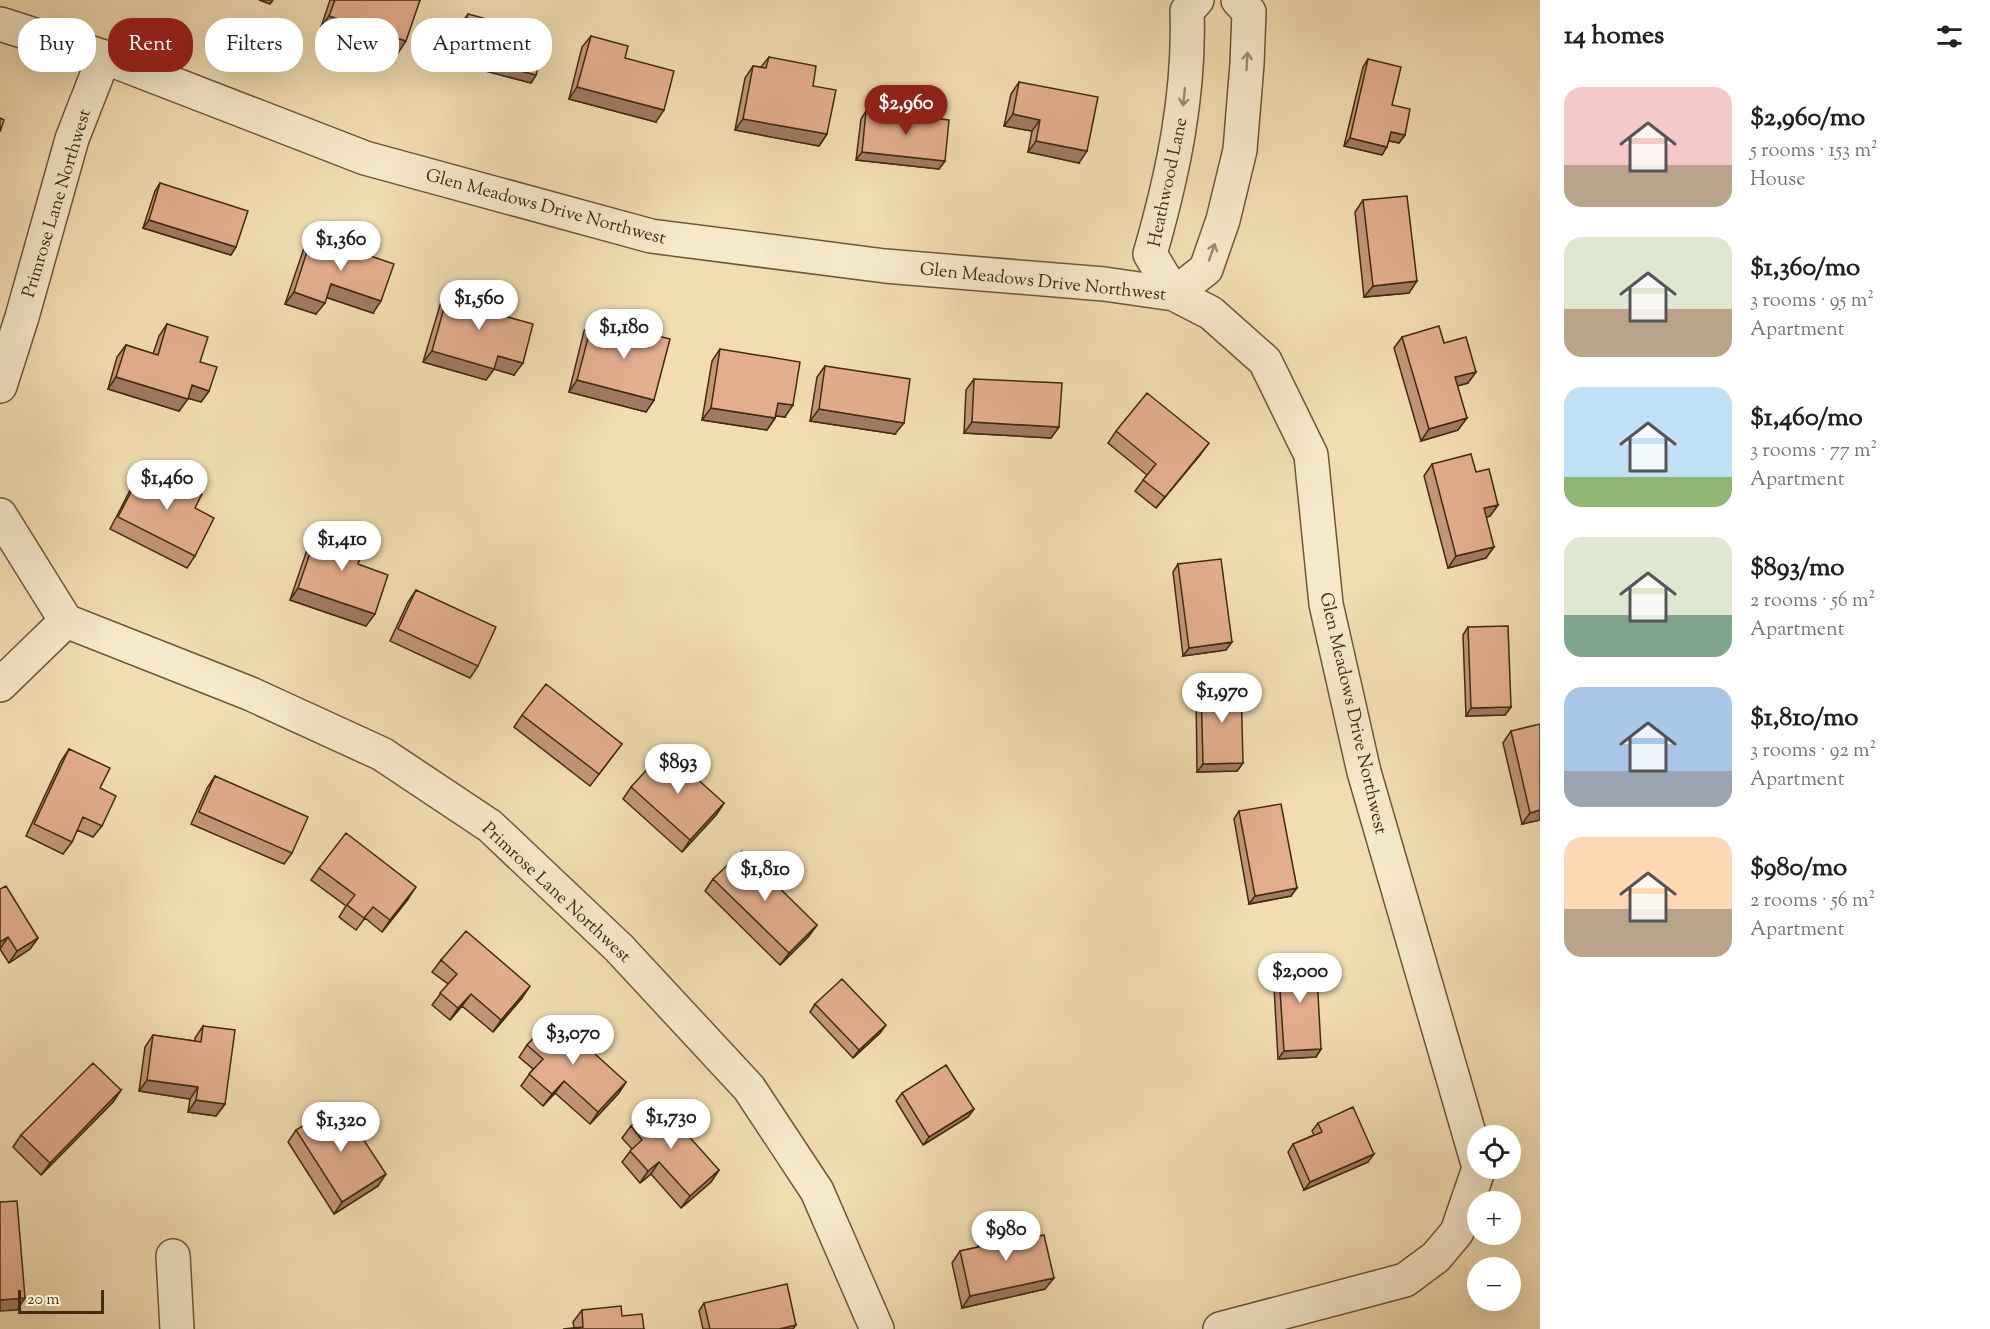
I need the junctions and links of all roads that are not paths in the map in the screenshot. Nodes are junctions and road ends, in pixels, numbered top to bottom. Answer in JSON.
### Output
{"nodes":[{"id":1,"x":1197,"y":0,"type":"edge"},
{"id":2,"x":1238,"y":0,"type":"edge"},
{"id":3,"x":0,"y":24,"type":"edge"},
{"id":4,"x":104,"y":57,"type":"junction"},
{"id":5,"x":1174,"y":294,"type":"junction"},
{"id":6,"x":0,"y":386,"type":"edge"},
{"id":7,"x":0,"y":515,"type":"edge"},
{"id":8,"x":66,"y":621,"type":"junction"},
{"id":9,"x":0,"y":685,"type":"edge"},
{"id":10,"x":1467,"y":1128,"type":"edge"},
{"id":11,"x":1474,"y":1179,"type":"edge"},
{"id":12,"x":173,"y":1256,"type":"dead end"},
{"id":13,"x":177,"y":1329,"type":"edge"},
{"id":14,"x":877,"y":1329,"type":"edge"},
{"id":15,"x":1220,"y":1329,"type":"edge"}],
"edges":[{"from":1,"to":5,"type":"street","name":"Heathwood Lane","one_way":true},
{"from":5,"to":2,"type":"street","one_way":true},
{"from":3,"to":4,"type":"street","name":"Glen Meadows Drive Northwest"},
{"from":4,"to":5,"type":"street","name":"Glen Meadows Drive Northwest"},
{"from":4,"to":6,"type":"street","name":"Primrose Lane Northwest"},
{"from":5,"to":10,"type":"street","name":"Glen Meadows Drive Northwest"},
{"from":7,"to":8,"type":"street"},
{"from":8,"to":9,"type":"street"},
{"from":8,"to":14,"type":"street","name":"Primrose Lane Northwest"},
{"from":11,"to":15,"type":"street","name":"Glen Meadows Drive Northwest"},
{"from":12,"to":13,"type":"street"}]}
